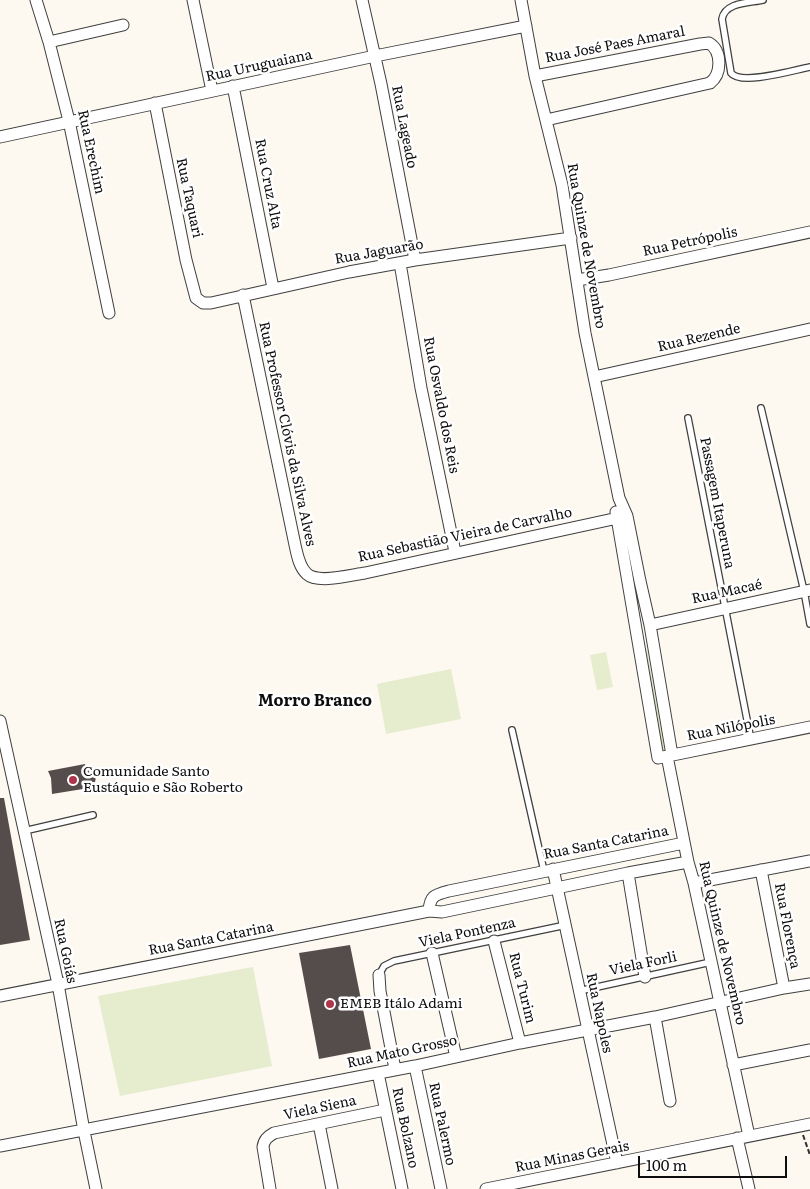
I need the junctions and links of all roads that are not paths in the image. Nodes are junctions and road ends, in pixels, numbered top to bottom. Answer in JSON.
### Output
{"nodes":[{"id":1,"x":36,"y":0,"type":"edge"},
{"id":2,"x":193,"y":0,"type":"edge"},
{"id":3,"x":362,"y":0,"type":"edge"},
{"id":4,"x":521,"y":0,"type":"edge"},
{"id":5,"x":763,"y":0,"type":"edge"},
{"id":6,"x":123,"y":25,"type":"dead end"},
{"id":7,"x":526,"y":26,"type":"junction"},
{"id":8,"x":49,"y":42,"type":"junction"},
{"id":9,"x":375,"y":56,"type":"junction"},
{"id":10,"x":810,"y":67,"type":"edge"},
{"id":11,"x":536,"y":76,"type":"junction"},
{"id":12,"x":233,"y":86,"type":"junction"},
{"id":13,"x":212,"y":91,"type":"junction"},
{"id":14,"x":155,"y":103,"type":"junction"},
{"id":15,"x":546,"y":120,"type":"junction"},
{"id":16,"x":69,"y":121,"type":"junction"},
{"id":17,"x":0,"y":137,"type":"edge"},
{"id":18,"x":810,"y":232,"type":"edge"},
{"id":19,"x":571,"y":238,"type":"junction"},
{"id":20,"x":415,"y":260,"type":"junction"},
{"id":21,"x":400,"y":263,"type":"junction"},
{"id":22,"x":577,"y":280,"type":"junction"},
{"id":23,"x":273,"y":288,"type":"junction"},
{"id":24,"x":243,"y":295,"type":"junction"},
{"id":25,"x":196,"y":298,"type":"joint"},
{"id":26,"x":109,"y":313,"type":"dead end"},
{"id":27,"x":810,"y":329,"type":"edge"},
{"id":28,"x":594,"y":377,"type":"junction"},
{"id":29,"x":761,"y":408,"type":"dead end"},
{"id":30,"x":688,"y":418,"type":"dead end"},
{"id":31,"x":622,"y":517,"type":"junction"},
{"id":32,"x":455,"y":552,"type":"junction"},
{"id":33,"x":309,"y":576,"type":"joint"},
{"id":34,"x":807,"y":591,"type":"edge"},
{"id":35,"x":726,"y":608,"type":"junction"},
{"id":36,"x":810,"y":624,"type":"edge"},
{"id":37,"x":650,"y":625,"type":"junction"},
{"id":38,"x":652,"y":641,"type":"junction"},
{"id":39,"x":638,"y":644,"type":"junction"},
{"id":40,"x":0,"y":721,"type":"edge"},
{"id":41,"x":810,"y":727,"type":"edge"},
{"id":42,"x":512,"y":730,"type":"dead end"},
{"id":43,"x":751,"y":740,"type":"junction"},
{"id":44,"x":666,"y":756,"type":"junction"},
{"id":45,"x":93,"y":815,"type":"dead end"},
{"id":46,"x":24,"y":831,"type":"junction"},
{"id":47,"x":684,"y":843,"type":"junction"},
{"id":48,"x":810,"y":860,"type":"edge"},
{"id":49,"x":688,"y":862,"type":"junction"},
{"id":50,"x":548,"y":870,"type":"junction"},
{"id":51,"x":761,"y":870,"type":"junction"},
{"id":52,"x":628,"y":873,"type":"junction"},
{"id":53,"x":694,"y":882,"type":"junction"},
{"id":54,"x":557,"y":888,"type":"junction"},
{"id":55,"x":429,"y":912,"type":"junction"},
{"id":56,"x":566,"y":925,"type":"junction"},
{"id":57,"x":494,"y":940,"type":"junction"},
{"id":58,"x":432,"y":953,"type":"junction"},
{"id":59,"x":711,"y":962,"type":"junction"},
{"id":60,"x":379,"y":975,"type":"joint"},
{"id":61,"x":645,"y":977,"type":"junction"},
{"id":62,"x":58,"y":984,"type":"junction"},
{"id":63,"x":810,"y":984,"type":"edge"},
{"id":64,"x":784,"y":988,"type":"junction"},
{"id":65,"x":579,"y":991,"type":"junction"},
{"id":66,"x":0,"y":996,"type":"edge"},
{"id":67,"x":720,"y":1003,"type":"junction"},
{"id":68,"x":656,"y":1017,"type":"junction"},
{"id":69,"x":587,"y":1029,"type":"junction"},
{"id":70,"x":520,"y":1042,"type":"junction"},
{"id":71,"x":810,"y":1050,"type":"edge"},
{"id":72,"x":456,"y":1056,"type":"junction"},
{"id":73,"x":733,"y":1065,"type":"junction"},
{"id":74,"x":415,"y":1066,"type":"junction"},
{"id":75,"x":395,"y":1069,"type":"junction"},
{"id":76,"x":378,"y":1073,"type":"junction"},
{"id":77,"x":670,"y":1101,"type":"dead end"},
{"id":78,"x":385,"y":1110,"type":"junction"},
{"id":79,"x":319,"y":1124,"type":"junction"},
{"id":80,"x":805,"y":1124,"type":"edge"},
{"id":81,"x":84,"y":1131,"type":"junction"},
{"id":82,"x":743,"y":1137,"type":"junction"},
{"id":83,"x":0,"y":1146,"type":"edge"},
{"id":84,"x":617,"y":1163,"type":"junction"},
{"id":85,"x":526,"y":1185,"type":"edge"},
{"id":86,"x":96,"y":1189,"type":"edge"},
{"id":87,"x":270,"y":1189,"type":"edge"},
{"id":88,"x":332,"y":1189,"type":"edge"},
{"id":89,"x":402,"y":1189,"type":"edge"},
{"id":90,"x":440,"y":1189,"type":"edge"},
{"id":91,"x":486,"y":1189,"type":"edge"},
{"id":92,"x":750,"y":1189,"type":"edge"}],
"edges":[{"from":1,"to":8,"type":"street","name":"Rua Erechim"},
{"from":2,"to":13,"type":"street"},
{"from":3,"to":9,"type":"street","name":"Rua Lageado"},
{"from":4,"to":7,"type":"street","name":"Rua Quinze de Novembro"},
{"from":5,"to":10,"type":"lane"},
{"from":6,"to":8,"type":"street"},
{"from":7,"to":9,"type":"street","name":"Rua Uruguaiana"},
{"from":7,"to":11,"type":"street","name":"Rua Quinze de Novembro"},
{"from":8,"to":16,"type":"street","name":"Rua Erechim"},
{"from":9,"to":12,"type":"street","name":"Rua Uruguaiana"},
{"from":9,"to":20,"type":"street","name":"Rua Lageado"},
{"from":11,"to":15,"type":"street","name":"Rua Quinze de Novembro"},
{"from":11,"to":15,"type":"street","name":"Rua José Paes Amaral"},
{"from":12,"to":13,"type":"street","name":"Rua Uruguaiana"},
{"from":12,"to":23,"type":"street","name":"Rua Cruz Alta"},
{"from":13,"to":14,"type":"street","name":"Rua Uruguaiana"},
{"from":14,"to":16,"type":"street","name":"Rua Uruguaiana"},
{"from":14,"to":25,"type":"street","name":"Rua Taquari"},
{"from":15,"to":19,"type":"street","name":"Rua Quinze de Novembro"},
{"from":16,"to":17,"type":"street","name":"Rua Uruguaiana"},
{"from":16,"to":26,"type":"street","name":"Rua Erechim"},
{"from":18,"to":22,"type":"street","name":"Rua Petrópolis"},
{"from":19,"to":20,"type":"street","name":"Rua Jaguarão"},
{"from":19,"to":22,"type":"street","name":"Rua Quinze de Novembro"},
{"from":20,"to":21,"type":"street","name":"Rua Jaguarão"},
{"from":21,"to":23,"type":"street","name":"Rua Jaguarão"},
{"from":21,"to":32,"type":"street","name":"Rua Osvaldo dos Reis"},
{"from":22,"to":28,"type":"street","name":"Rua Quinze de Novembro"},
{"from":23,"to":24,"type":"street","name":"Rua Jaguarão"},
{"from":24,"to":25,"type":"street","name":"Rua Jaguarão"},
{"from":24,"to":33,"type":"street","name":"Rua Professor Clóvis da Silva Alves"},
{"from":27,"to":28,"type":"street","name":"Rua Rezende"},
{"from":28,"to":31,"type":"street","name":"Rua Quinze de Novembro"},
{"from":29,"to":34,"type":"lane"},
{"from":30,"to":35,"type":"lane","name":"Passagem Itaperuna"},
{"from":31,"to":32,"type":"street","name":"Rua Sebastião Vieira de Carvalho"},
{"from":31,"to":37,"type":"street","name":"Rua Quinze de Novembro"},
{"from":31,"to":39,"type":"street","name":"Rua Quinze de Novembro"},
{"from":32,"to":33,"type":"street","name":"Rua Sebastião Vieira de Carvalho"},
{"from":34,"to":35,"type":"street","name":"Rua Macaé"},
{"from":34,"to":36,"type":"lane"},
{"from":35,"to":37,"type":"street","name":"Rua Macaé"},
{"from":35,"to":43,"type":"lane","name":"Passagem Itaperuna"},
{"from":37,"to":38,"type":"street","name":"Rua Quinze de Novembro"},
{"from":38,"to":39,"type":"street"},
{"from":38,"to":44,"type":"street","name":"Rua Quinze de Novembro"},
{"from":39,"to":44,"type":"street","name":"Rua Quinze de Novembro"},
{"from":40,"to":46,"type":"street","name":"Rua Goiás"},
{"from":41,"to":43,"type":"street","name":"Rua Nilópolis"},
{"from":42,"to":50,"type":"lane"},
{"from":43,"to":44,"type":"street","name":"Rua Nilópolis"},
{"from":44,"to":47,"type":"street","name":"Rua Quinze de Novembro"},
{"from":45,"to":46,"type":"lane"},
{"from":46,"to":62,"type":"street","name":"Rua Goiás"},
{"from":47,"to":49,"type":"street","name":"Rua Quinze de Novembro"},
{"from":47,"to":50,"type":"street","name":"Rua Santa Catarina"},
{"from":48,"to":51,"type":"street"},
{"from":49,"to":52,"type":"street","name":"Rua Santa Catarina"},
{"from":49,"to":53,"type":"street","name":"Rua Quinze de Novembro"},
{"from":50,"to":54,"type":"street","name":"Rua Napoles"},
{"from":50,"to":55,"type":"street","name":"Rua Santa Catarina"},
{"from":51,"to":53,"type":"street"},
{"from":51,"to":64,"type":"street","name":"Rua Florença"},
{"from":52,"to":54,"type":"street","name":"Rua Santa Catarina"},
{"from":52,"to":61,"type":"street"},
{"from":53,"to":59,"type":"street","name":"Rua Quinze de Novembro"},
{"from":54,"to":55,"type":"street","name":"Rua Santa Catarina"},
{"from":54,"to":56,"type":"street","name":"Rua Napoles"},
{"from":55,"to":62,"type":"street","name":"Rua Santa Catarina"},
{"from":56,"to":57,"type":"lane","name":"Viela Pontenza"},
{"from":56,"to":65,"type":"street","name":"Rua Napoles"},
{"from":57,"to":58,"type":"lane","name":"Viela Pontenza"},
{"from":57,"to":70,"type":"street","name":"Rua Turim"},
{"from":58,"to":60,"type":"lane","name":"Viela Pontenza"},
{"from":58,"to":72,"type":"street"},
{"from":59,"to":61,"type":"lane","name":"Viela Forli"},
{"from":59,"to":67,"type":"street","name":"Rua Quinze de Novembro"},
{"from":60,"to":75,"type":"street"},
{"from":61,"to":65,"type":"lane","name":"Viela Forli"},
{"from":62,"to":66,"type":"street","name":"Rua Santa Catarina"},
{"from":62,"to":81,"type":"street","name":"Rua Goiás"},
{"from":63,"to":64,"type":"street","name":"Rua Mato Grosso"},
{"from":64,"to":67,"type":"street","name":"Rua Mato Grosso"},
{"from":65,"to":69,"type":"street","name":"Rua Napoles"},
{"from":67,"to":68,"type":"street","name":"Rua Mato Grosso"},
{"from":67,"to":73,"type":"street","name":"Rua Quinze de Novembro"},
{"from":68,"to":69,"type":"street","name":"Rua Mato Grosso"},
{"from":68,"to":77,"type":"street"},
{"from":69,"to":70,"type":"street","name":"Rua Mato Grosso"},
{"from":69,"to":84,"type":"street","name":"Rua Napoles"},
{"from":70,"to":72,"type":"street","name":"Rua Mato Grosso"},
{"from":71,"to":73,"type":"street"},
{"from":72,"to":74,"type":"street","name":"Rua Mato Grosso"},
{"from":73,"to":82,"type":"street","name":"Rua Quinze de Novembro"},
{"from":74,"to":75,"type":"street","name":"Rua Mato Grosso"},
{"from":74,"to":90,"type":"street","name":"Rua Palermo"},
{"from":75,"to":76,"type":"street","name":"Rua Mato Grosso"},
{"from":76,"to":78,"type":"street","name":"Rua Bolzano"},
{"from":76,"to":81,"type":"street","name":"Rua Mato Grosso"},
{"from":78,"to":79,"type":"street","name":"Viela Siena"},
{"from":78,"to":89,"type":"street","name":"Rua Bolzano"},
{"from":79,"to":87,"type":"street","name":"Viela Siena"},
{"from":79,"to":88,"type":"street"},
{"from":80,"to":82,"type":"street","name":"Rua Minas Gerais"},
{"from":81,"to":83,"type":"street","name":"Rua Mato Grosso"},
{"from":81,"to":86,"type":"street","name":"Rua Goiás"},
{"from":82,"to":84,"type":"street","name":"Rua Minas Gerais"},
{"from":82,"to":92,"type":"street","name":"Rua Quinze de Novembro"},
{"from":84,"to":85,"type":"street","name":"Rua Minas Gerais"},
{"from":85,"to":91,"type":"street","name":"Rua Minas Gerais"}]}
